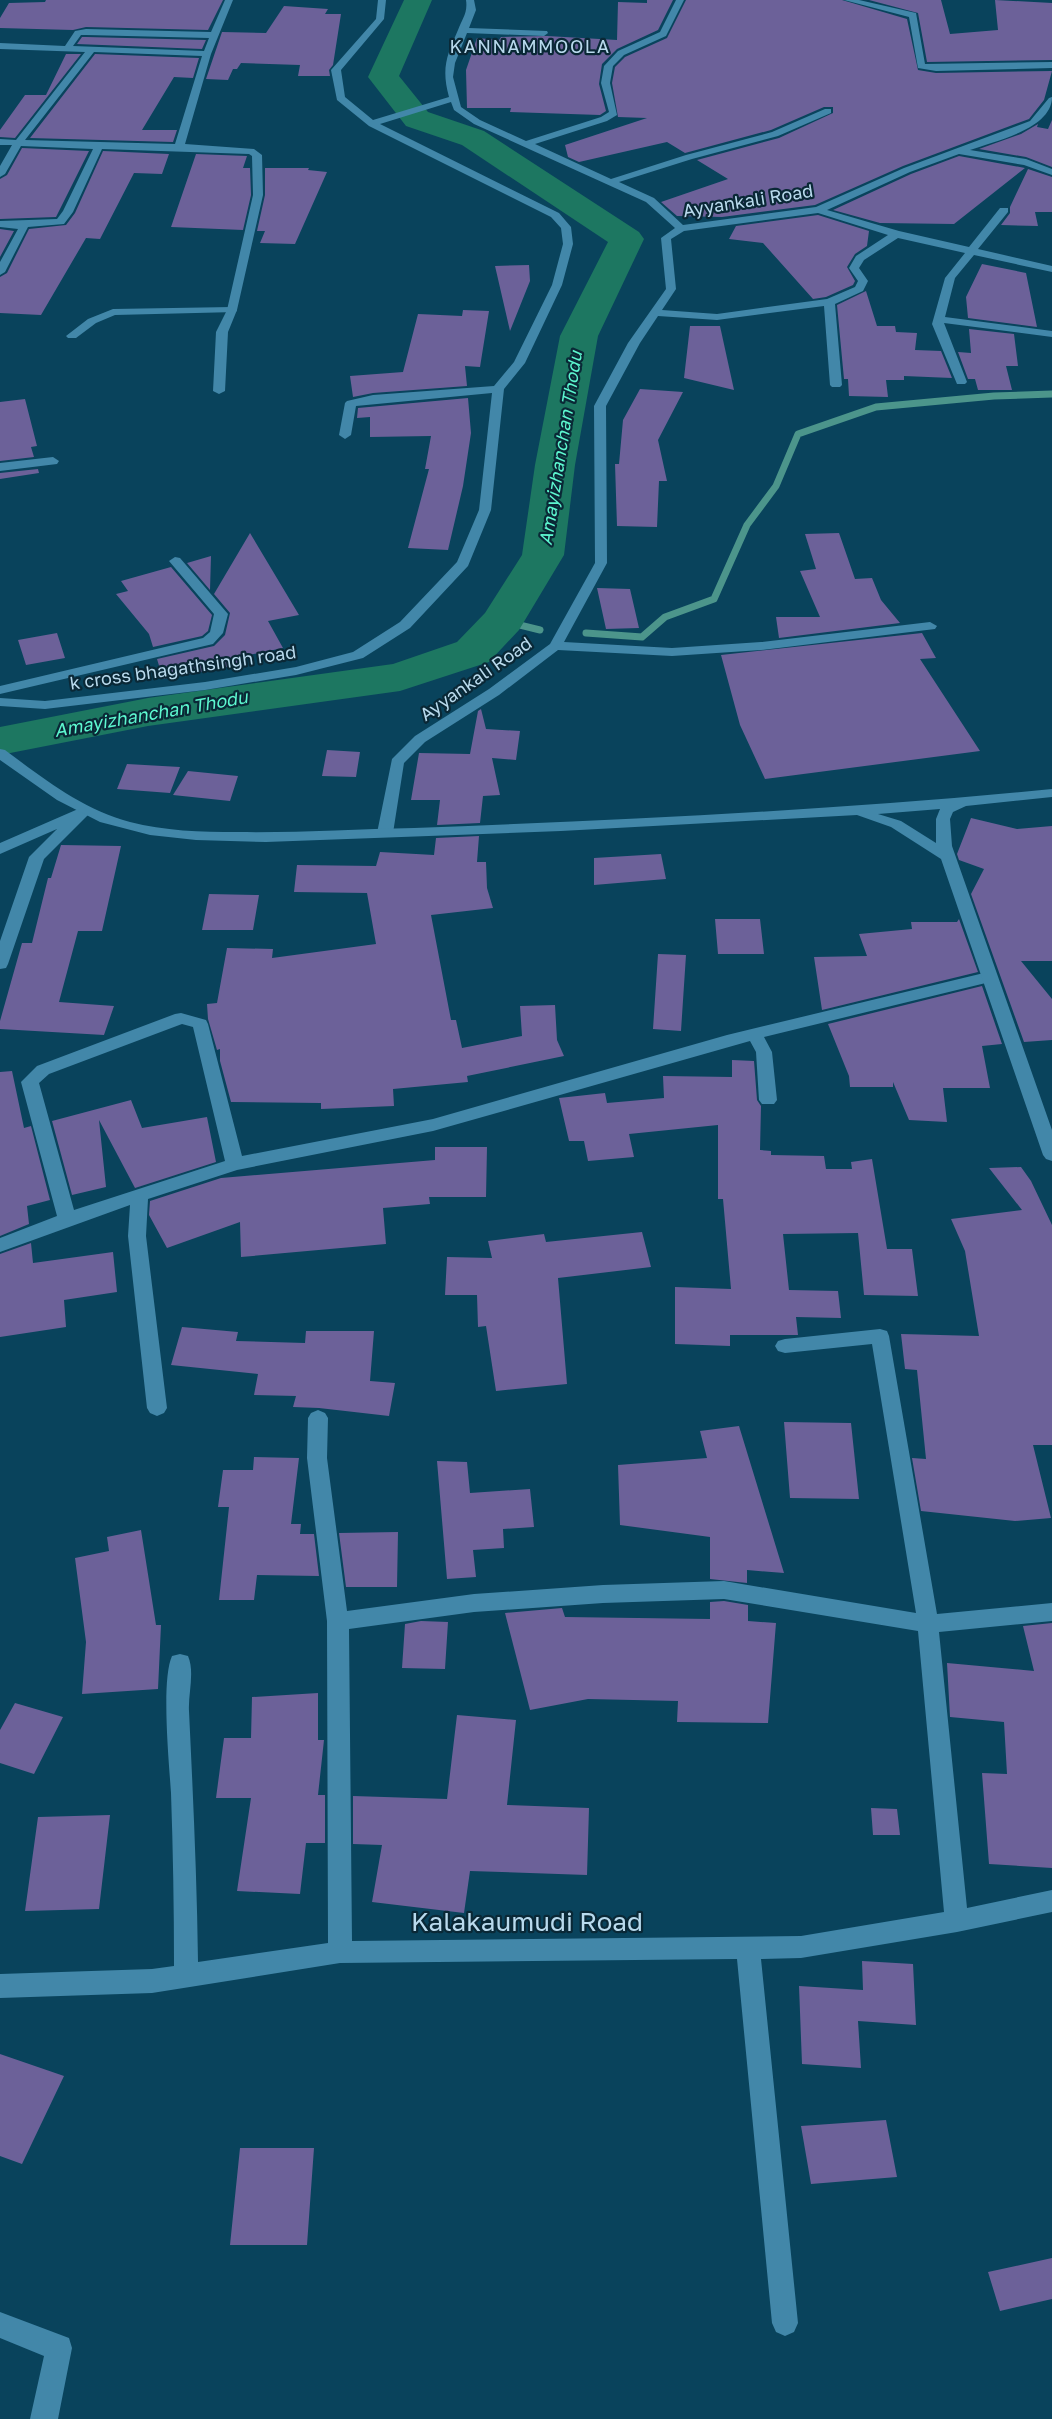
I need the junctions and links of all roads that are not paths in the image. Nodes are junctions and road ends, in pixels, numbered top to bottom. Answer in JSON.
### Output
{"nodes":[{"id":1,"x":229,"y":0,"type":"edge"},
{"id":2,"x":382,"y":0,"type":"edge"},
{"id":3,"x":470,"y":0,"type":"edge"},
{"id":4,"x":680,"y":0,"type":"edge"},
{"id":5,"x":848,"y":0,"type":"edge"},
{"id":6,"x":462,"y":30,"type":"junction"},
{"id":7,"x":544,"y":33,"type":"dead end"},
{"id":8,"x":214,"y":35,"type":"junction"},
{"id":9,"x":0,"y":46,"type":"edge"},
{"id":10,"x":68,"y":49,"type":"junction"},
{"id":11,"x":92,"y":50,"type":"junction"},
{"id":12,"x":207,"y":54,"type":"junction"},
{"id":13,"x":1052,"y":65,"type":"edge"},
{"id":14,"x":454,"y":98,"type":"junction"},
{"id":15,"x":1052,"y":100,"type":"edge"},
{"id":16,"x":828,"y":111,"type":"dead end"},
{"id":17,"x":372,"y":124,"type":"junction"},
{"id":18,"x":0,"y":142,"type":"edge"},
{"id":19,"x":18,"y":143,"type":"junction"},
{"id":20,"x":526,"y":144,"type":"junction"},
{"id":21,"x":99,"y":146,"type":"junction"},
{"id":22,"x":179,"y":147,"type":"junction"},
{"id":23,"x":958,"y":151,"type":"junction"},
{"id":24,"x":1052,"y":172,"type":"edge"},
{"id":25,"x":0,"y":174,"type":"edge"},
{"id":26,"x":610,"y":182,"type":"junction"},
{"id":27,"x":818,"y":210,"type":"junction"},
{"id":28,"x":1004,"y":210,"type":"dead end"},
{"id":29,"x":0,"y":224,"type":"edge"},
{"id":30,"x":19,"y":224,"type":"junction"},
{"id":31,"x":681,"y":228,"type":"junction"},
{"id":32,"x":896,"y":234,"type":"junction"},
{"id":33,"x":971,"y":252,"type":"junction"},
{"id":34,"x":1052,"y":269,"type":"edge"},
{"id":35,"x":0,"y":272,"type":"edge"},
{"id":36,"x":830,"y":302,"type":"junction"},
{"id":37,"x":232,"y":310,"type":"junction"},
{"id":38,"x":655,"y":313,"type":"junction"},
{"id":39,"x":939,"y":319,"type":"junction"},
{"id":40,"x":1052,"y":334,"type":"edge"},
{"id":41,"x":72,"y":336,"type":"dead end"},
{"id":42,"x":961,"y":382,"type":"dead end"},
{"id":43,"x":836,"y":385,"type":"dead end"},
{"id":44,"x":498,"y":389,"type":"junction"},
{"id":45,"x":219,"y":391,"type":"dead end"},
{"id":46,"x":345,"y":435,"type":"dead end"},
{"id":47,"x":53,"y":460,"type":"dead end"},
{"id":48,"x":0,"y":467,"type":"edge"},
{"id":49,"x":175,"y":561,"type":"dead end"},
{"id":50,"x":930,"y":626,"type":"dead end"},
{"id":51,"x":555,"y":646,"type":"junction"},
{"id":52,"x":0,"y":690,"type":"edge"},
{"id":53,"x":0,"y":702,"type":"edge"},
{"id":54,"x":0,"y":753,"type":"edge"},
{"id":55,"x":1052,"y":793,"type":"edge"},
{"id":56,"x":962,"y":803,"type":"junction"},
{"id":57,"x":85,"y":810,"type":"junction"},
{"id":58,"x":841,"y":810,"type":"junction"},
{"id":59,"x":386,"y":833,"type":"junction"},
{"id":60,"x":0,"y":849,"type":"edge"},
{"id":61,"x":947,"y":856,"type":"junction"},
{"id":62,"x":0,"y":964,"type":"edge"},
{"id":63,"x":988,"y":977,"type":"junction"},
{"id":64,"x":754,"y":1034,"type":"junction"},
{"id":65,"x":768,"y":1100,"type":"dead end"},
{"id":66,"x":1052,"y":1155,"type":"edge"},
{"id":67,"x":235,"y":1164,"type":"junction"},
{"id":68,"x":139,"y":1195,"type":"junction"},
{"id":69,"x":67,"y":1219,"type":"junction"},
{"id":70,"x":0,"y":1245,"type":"edge"},
{"id":71,"x":785,"y":1346,"type":"dead end"},
{"id":72,"x":157,"y":1408,"type":"dead end"},
{"id":73,"x":318,"y":1418,"type":"dead end"},
{"id":74,"x":1052,"y":1612,"type":"edge"},
{"id":75,"x":338,"y":1621,"type":"junction"},
{"id":76,"x":928,"y":1624,"type":"junction"},
{"id":77,"x":180,"y":1663,"type":"dead end"},
{"id":78,"x":1052,"y":1901,"type":"edge"},
{"id":79,"x":957,"y":1921,"type":"junction"},
{"id":80,"x":748,"y":1949,"type":"junction"},
{"id":81,"x":340,"y":1952,"type":"junction"},
{"id":82,"x":186,"y":1976,"type":"junction"},
{"id":83,"x":0,"y":1986,"type":"edge"},
{"id":84,"x":784,"y":2323,"type":"dead end"},
{"id":85,"x":0,"y":2325,"type":"edge"},
{"id":86,"x":44,"y":2419,"type":"edge"}],
"edges":[{"from":1,"to":8,"type":"street"},
{"from":2,"to":17,"type":"street"},
{"from":3,"to":6,"type":"street"},
{"from":4,"to":20,"type":"street"},
{"from":5,"to":13,"type":"street"},
{"from":6,"to":7,"type":"street"},
{"from":6,"to":14,"type":"street"},
{"from":8,"to":10,"type":"street"},
{"from":8,"to":12,"type":"street"},
{"from":9,"to":10,"type":"street"},
{"from":10,"to":11,"type":"street"},
{"from":11,"to":12,"type":"street"},
{"from":11,"to":19,"type":"street"},
{"from":12,"to":22,"type":"street"},
{"from":14,"to":17,"type":"street"},
{"from":14,"to":20,"type":"street"},
{"from":15,"to":23,"type":"street","name":"Ayyankali Road"},
{"from":16,"to":26,"type":"street"},
{"from":17,"to":44,"type":"street"},
{"from":18,"to":19,"type":"street"},
{"from":19,"to":21,"type":"street"},
{"from":19,"to":25,"type":"street"},
{"from":20,"to":26,"type":"street"},
{"from":21,"to":22,"type":"street"},
{"from":21,"to":30,"type":"street"},
{"from":22,"to":37,"type":"street"},
{"from":23,"to":24,"type":"street"},
{"from":23,"to":27,"type":"street","name":"Ayyankali Road"},
{"from":26,"to":31,"type":"street"},
{"from":27,"to":31,"type":"street","name":"Ayyankali Road"},
{"from":27,"to":32,"type":"street"},
{"from":28,"to":33,"type":"street"},
{"from":29,"to":30,"type":"street"},
{"from":30,"to":35,"type":"street"},
{"from":31,"to":38,"type":"street","name":"Ayyankali Road"},
{"from":32,"to":33,"type":"street"},
{"from":32,"to":36,"type":"street"},
{"from":33,"to":34,"type":"street"},
{"from":33,"to":39,"type":"street"},
{"from":36,"to":38,"type":"street"},
{"from":36,"to":43,"type":"street"},
{"from":37,"to":41,"type":"street"},
{"from":37,"to":45,"type":"street"},
{"from":38,"to":51,"type":"street","name":"Ayyankali Road"},
{"from":39,"to":40,"type":"street"},
{"from":39,"to":42,"type":"street"},
{"from":44,"to":46,"type":"street"},
{"from":44,"to":53,"type":"street","name":"k cross bhagathsingh road"},
{"from":47,"to":48,"type":"street"},
{"from":49,"to":52,"type":"street"},
{"from":50,"to":51,"type":"street"},
{"from":51,"to":59,"type":"street","name":"Ayyankali Road"},
{"from":54,"to":57,"type":"street"},
{"from":55,"to":56,"type":"street"},
{"from":56,"to":58,"type":"street"},
{"from":56,"to":61,"type":"street"},
{"from":57,"to":59,"type":"street"},
{"from":57,"to":60,"type":"street"},
{"from":57,"to":62,"type":"street"},
{"from":58,"to":59,"type":"street"},
{"from":58,"to":61,"type":"street"},
{"from":61,"to":63,"type":"street"},
{"from":63,"to":64,"type":"street"},
{"from":63,"to":66,"type":"street"},
{"from":64,"to":65,"type":"street"},
{"from":64,"to":67,"type":"street"},
{"from":67,"to":68,"type":"street"},
{"from":67,"to":69,"type":"street"},
{"from":68,"to":69,"type":"street"},
{"from":68,"to":72,"type":"street"},
{"from":69,"to":70,"type":"street"},
{"from":71,"to":76,"type":"street"},
{"from":73,"to":75,"type":"street"},
{"from":74,"to":76,"type":"street"},
{"from":75,"to":76,"type":"street"},
{"from":75,"to":81,"type":"street"},
{"from":76,"to":79,"type":"street"},
{"from":77,"to":82,"type":"street"},
{"from":78,"to":79,"type":"street","name":"Kalakaumudi Road"},
{"from":79,"to":80,"type":"street","name":"Kalakaumudi Road"},
{"from":80,"to":81,"type":"street","name":"Kalakaumudi Road"},
{"from":80,"to":84,"type":"street"},
{"from":81,"to":82,"type":"street","name":"Kalakaumudi Road"},
{"from":82,"to":83,"type":"street","name":"Kalakaumudi Road"},
{"from":85,"to":86,"type":"street"}]}
